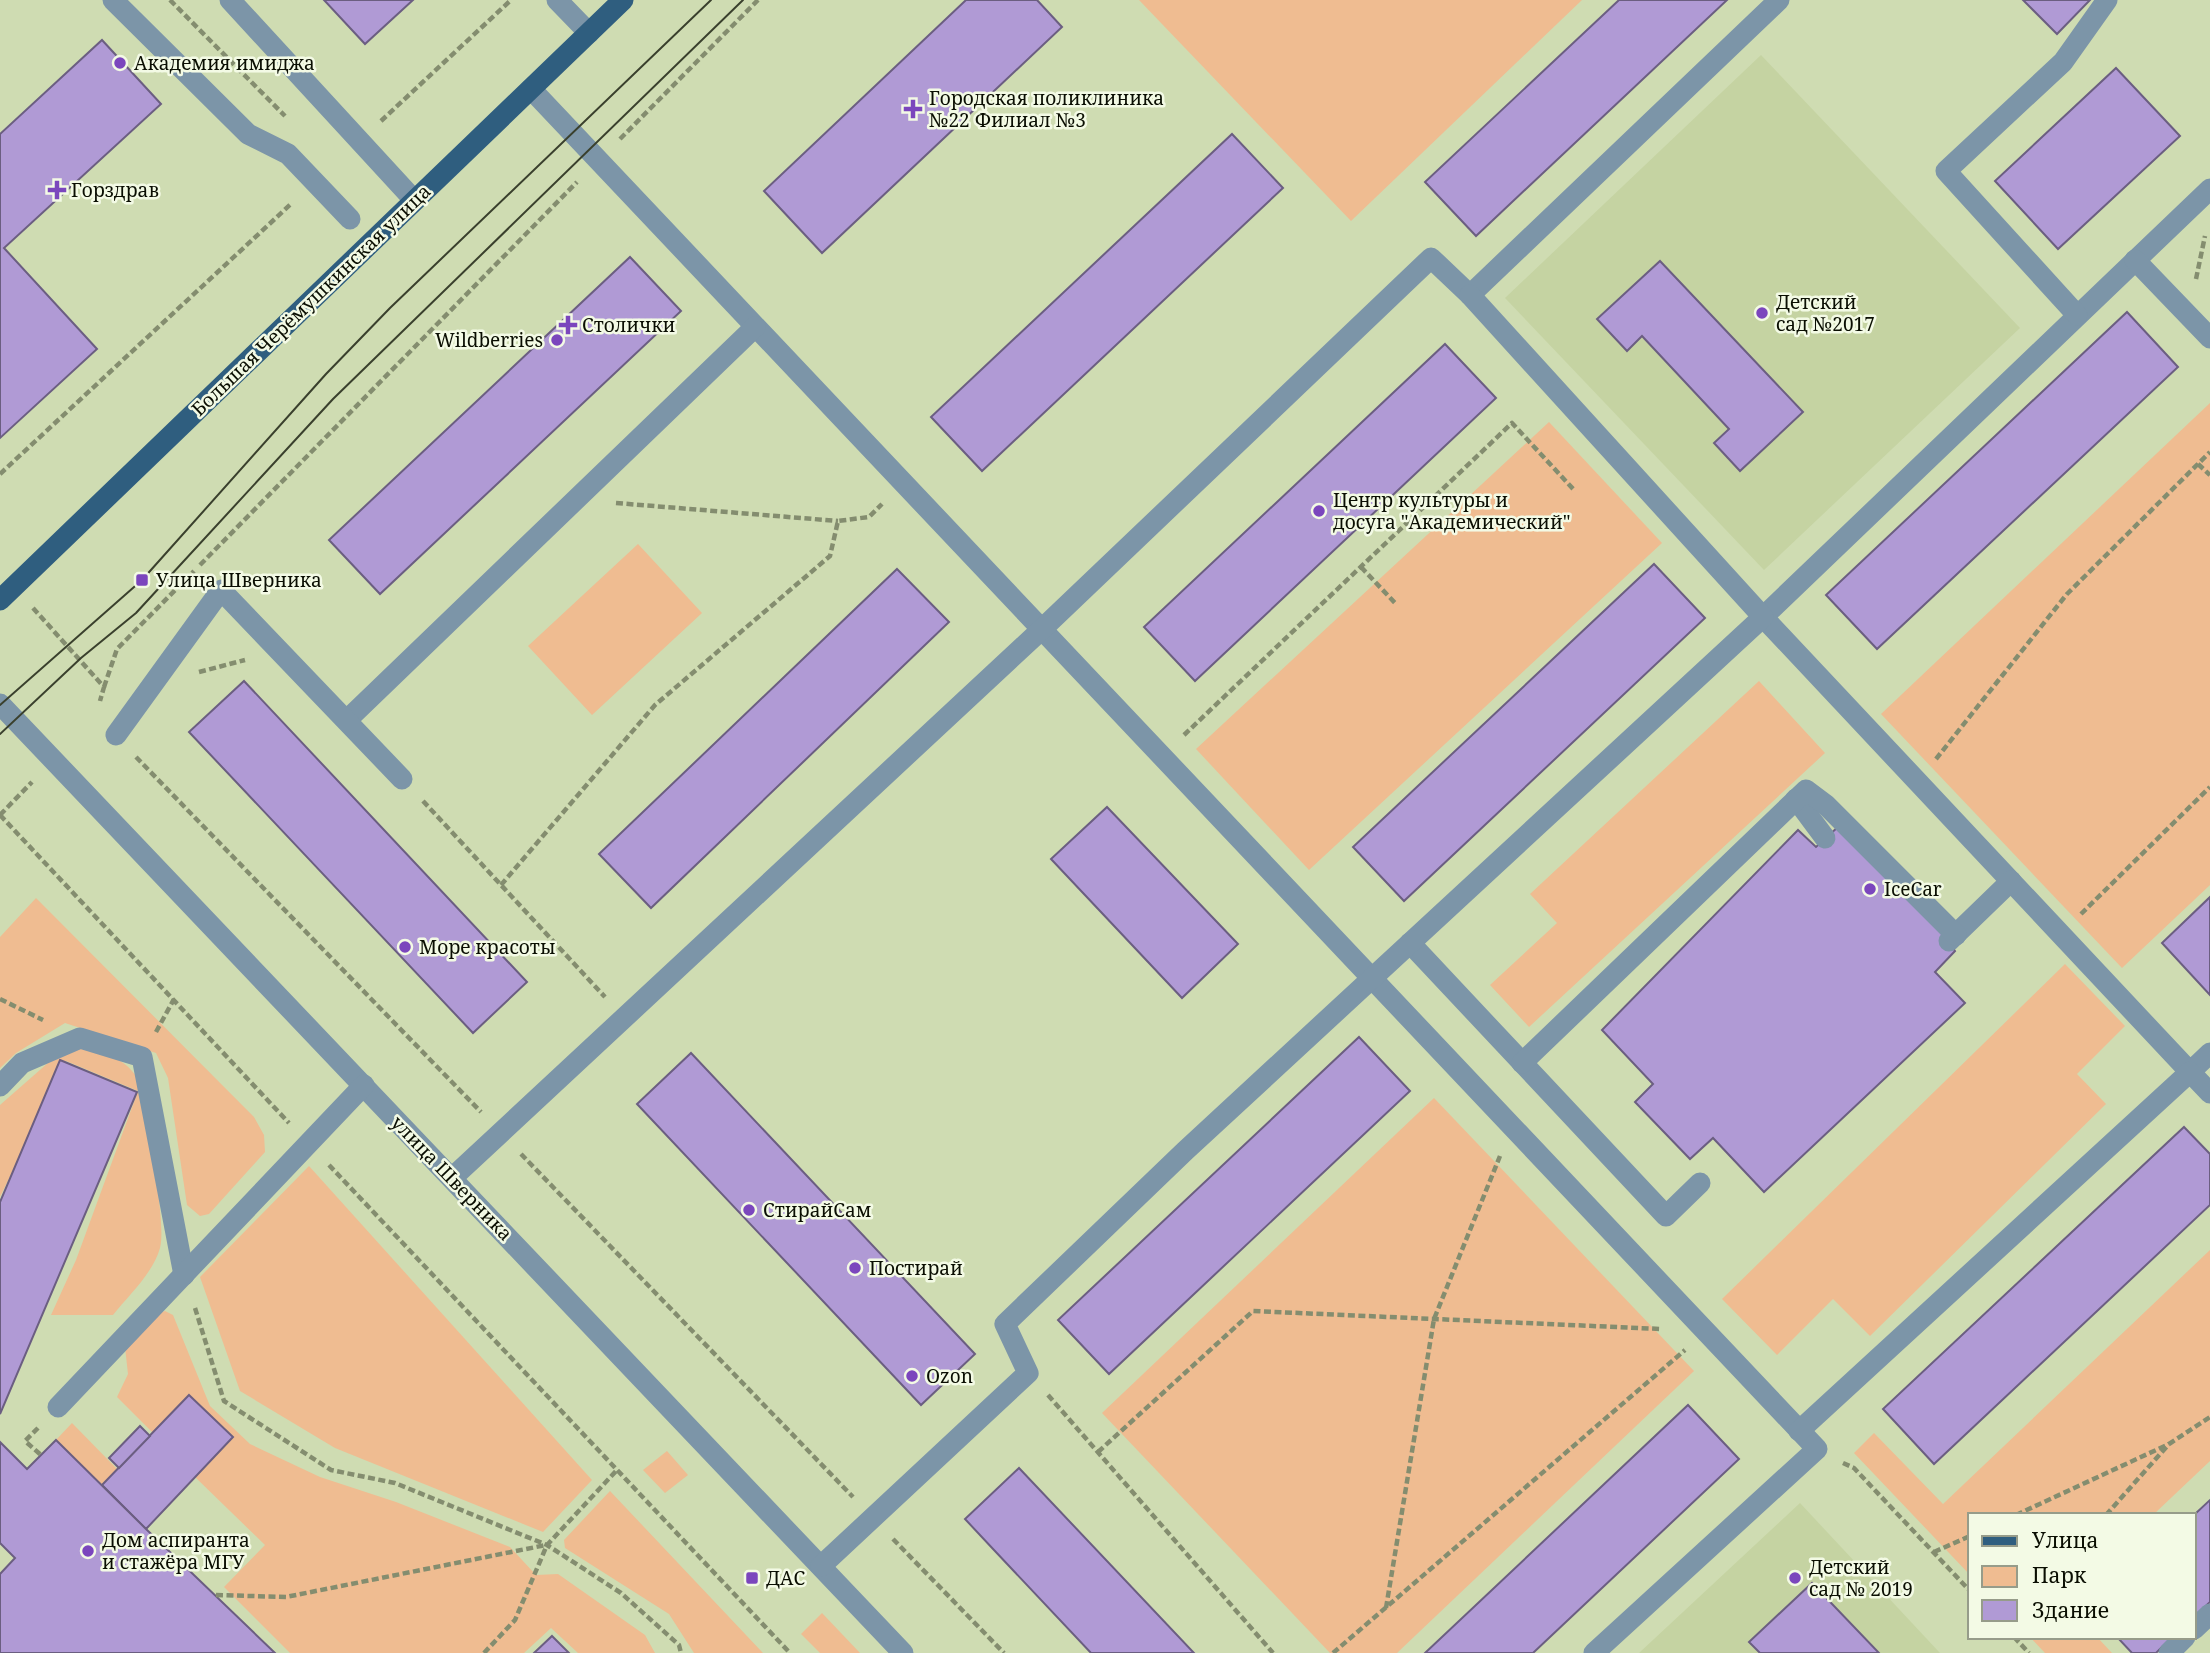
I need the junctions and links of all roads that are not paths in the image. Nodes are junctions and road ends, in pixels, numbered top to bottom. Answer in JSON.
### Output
{"nodes":[{"id":1,"x":113,"y":0,"type":"edge"},
{"id":2,"x":230,"y":0,"type":"edge"},
{"id":3,"x":557,"y":0,"type":"edge"},
{"id":4,"x":623,"y":0,"type":"edge"},
{"id":5,"x":1779,"y":0,"type":"edge"},
{"id":6,"x":2107,"y":0,"type":"edge"},
{"id":7,"x":589,"y":33,"type":"junction"},
{"id":8,"x":531,"y":89,"type":"junction"},
{"id":9,"x":2210,"y":189,"type":"edge"},
{"id":10,"x":414,"y":200,"type":"junction"},
{"id":11,"x":350,"y":219,"type":"dead end"},
{"id":12,"x":2135,"y":260,"type":"junction"},
{"id":13,"x":1470,"y":295,"type":"junction"},
{"id":14,"x":2077,"y":315,"type":"junction"},
{"id":15,"x":755,"y":327,"type":"junction"},
{"id":16,"x":2210,"y":338,"type":"edge"},
{"id":17,"x":7,"y":593,"type":"edge"},
{"id":18,"x":1763,"y":617,"type":"junction"},
{"id":19,"x":1041,"y":630,"type":"junction"},
{"id":20,"x":0,"y":704,"type":"edge"},
{"id":21,"x":347,"y":720,"type":"junction"},
{"id":22,"x":116,"y":735,"type":"road end"},
{"id":23,"x":402,"y":779,"type":"road end"},
{"id":24,"x":1796,"y":799,"type":"junction"},
{"id":25,"x":1825,"y":838,"type":"dead end"},
{"id":26,"x":2011,"y":881,"type":"junction"},
{"id":27,"x":1410,"y":943,"type":"junction"},
{"id":28,"x":1372,"y":978,"type":"junction"},
{"id":29,"x":2210,"y":1053,"type":"edge"},
{"id":30,"x":1522,"y":1063,"type":"junction"},
{"id":31,"x":2190,"y":1072,"type":"junction"},
{"id":32,"x":364,"y":1085,"type":"junction"},
{"id":33,"x":0,"y":1086,"type":"edge"},
{"id":34,"x":2210,"y":1093,"type":"edge"},
{"id":35,"x":452,"y":1178,"type":"junction"},
{"id":36,"x":1700,"y":1183,"type":"dead end"},
{"id":37,"x":184,"y":1275,"type":"junction"},
{"id":38,"x":58,"y":1407,"type":"dead end"},
{"id":39,"x":1799,"y":1431,"type":"junction"},
{"id":40,"x":821,"y":1566,"type":"junction"},
{"id":41,"x":2210,"y":1614,"type":"edge"},
{"id":42,"x":2196,"y":1627,"type":"edge"},
{"id":43,"x":2183,"y":1639,"type":"edge"},
{"id":44,"x":903,"y":1653,"type":"edge"},
{"id":45,"x":1594,"y":1653,"type":"edge"},
{"id":46,"x":2169,"y":1653,"type":"edge"}],
"edges":[{"from":1,"to":11,"type":"street"},
{"from":2,"to":10,"type":"street"},
{"from":3,"to":7,"type":"street"},
{"from":4,"to":7,"type":"main road","name":"Большая Черёмушкинская улица"},
{"from":5,"to":13,"type":"street"},
{"from":6,"to":14,"type":"street"},
{"from":7,"to":8,"type":"main road","name":"Большая Черёмушкинская улица"},
{"from":8,"to":10,"type":"main road","name":"Большая Черёмушкинская улица"},
{"from":8,"to":15,"type":"street"},
{"from":9,"to":12,"type":"street"},
{"from":10,"to":17,"type":"main road","name":"Большая Черёмушкинская улица"},
{"from":12,"to":14,"type":"street"},
{"from":12,"to":16,"type":"street"},
{"from":13,"to":18,"type":"street"},
{"from":13,"to":19,"type":"street"},
{"from":14,"to":18,"type":"street"},
{"from":15,"to":19,"type":"street"},
{"from":15,"to":21,"type":"street"},
{"from":18,"to":26,"type":"street"},
{"from":18,"to":27,"type":"street"},
{"from":19,"to":28,"type":"street"},
{"from":19,"to":35,"type":"street"},
{"from":20,"to":32,"type":"street","name":"улица Шверника"},
{"from":21,"to":22,"type":"street"},
{"from":21,"to":23,"type":"street"},
{"from":24,"to":25,"type":"street"},
{"from":24,"to":26,"type":"street"},
{"from":24,"to":30,"type":"street"},
{"from":26,"to":31,"type":"street"},
{"from":27,"to":28,"type":"street"},
{"from":27,"to":30,"type":"street"},
{"from":28,"to":39,"type":"street"},
{"from":28,"to":40,"type":"street"},
{"from":29,"to":31,"type":"street"},
{"from":30,"to":36,"type":"street"},
{"from":31,"to":34,"type":"street"},
{"from":31,"to":39,"type":"street"},
{"from":32,"to":35,"type":"street","name":"улица Шверника"},
{"from":32,"to":37,"type":"street"},
{"from":33,"to":37,"type":"street"},
{"from":35,"to":40,"type":"street","name":"улица Шверника"},
{"from":37,"to":38,"type":"street"},
{"from":39,"to":45,"type":"street"},
{"from":40,"to":44,"type":"street","name":"улица Шверника"},
{"from":41,"to":42,"type":"street"},
{"from":43,"to":46,"type":"street"}]}
